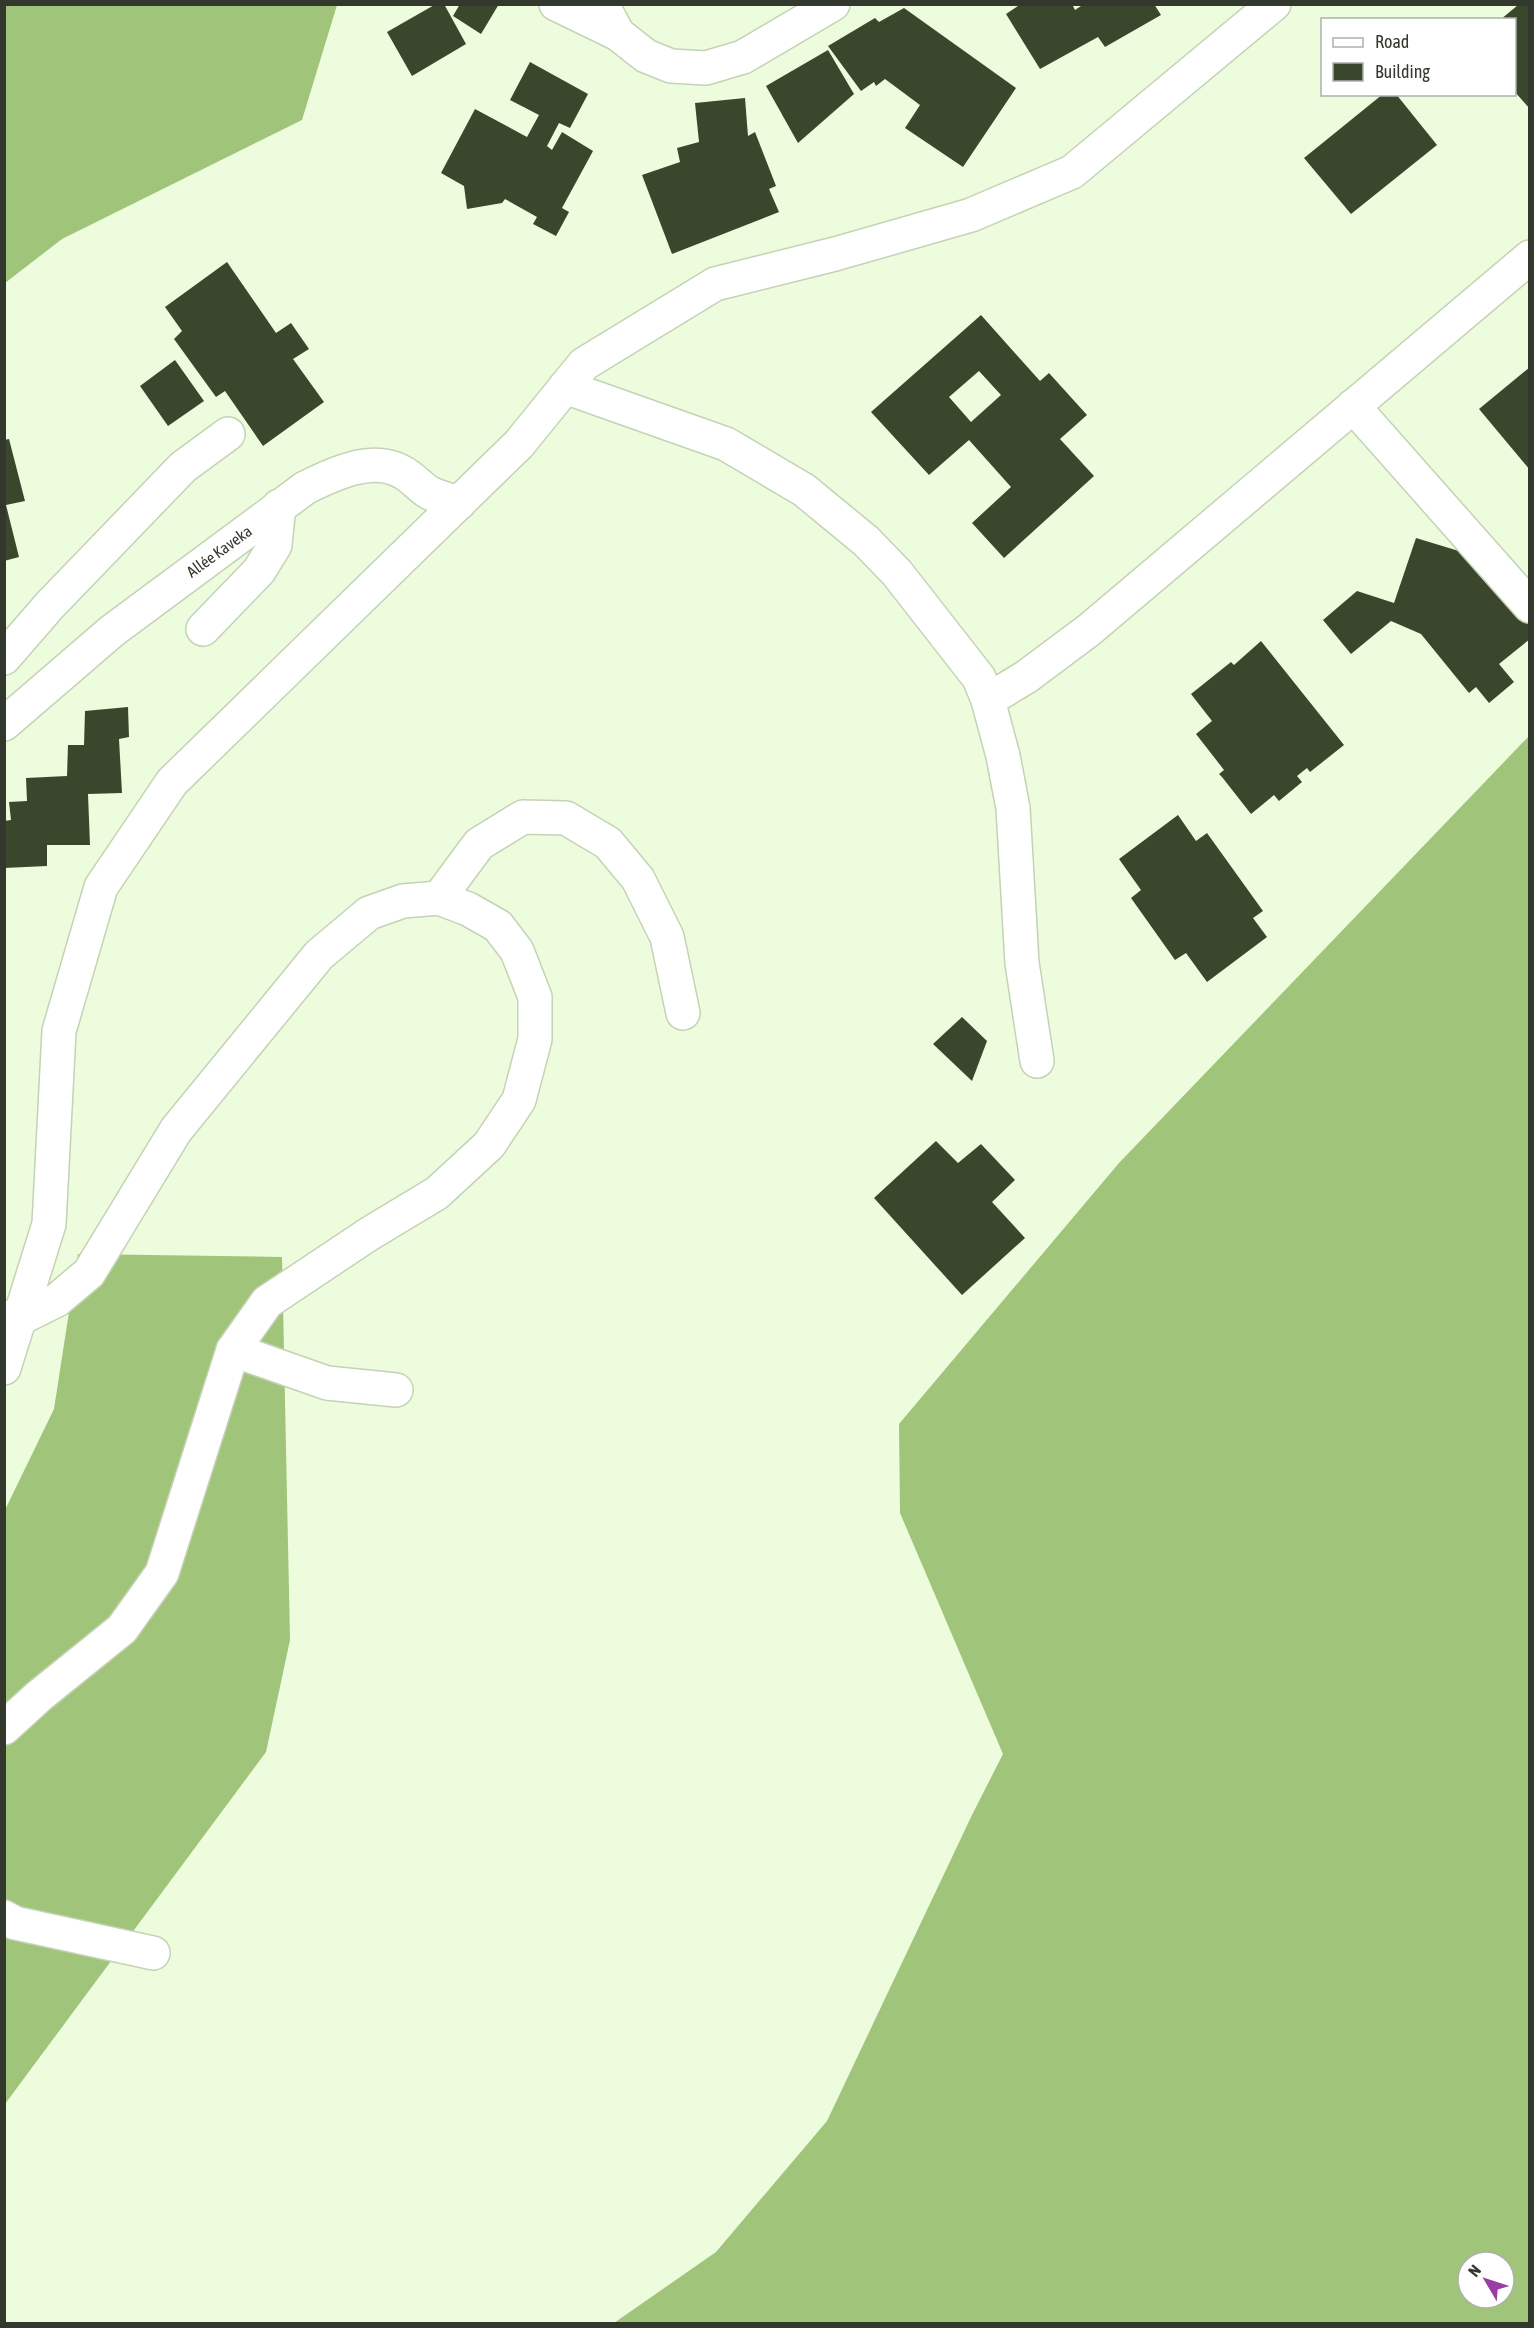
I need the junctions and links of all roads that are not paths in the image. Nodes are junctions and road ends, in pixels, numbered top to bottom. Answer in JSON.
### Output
{"nodes":[{"id":1,"x":556,"y":4,"type":"edge"},
{"id":2,"x":602,"y":4,"type":"edge"},
{"id":3,"x":833,"y":4,"type":"edge"},
{"id":4,"x":1274,"y":4,"type":"edge"},
{"id":5,"x":618,"y":34,"type":"junction"},
{"id":6,"x":1528,"y":262,"type":"edge"},
{"id":7,"x":565,"y":387,"type":"junction"},
{"id":8,"x":1353,"y":406,"type":"junction"},
{"id":9,"x":228,"y":434,"type":"dead end"},
{"id":10,"x":459,"y":503,"type":"junction"},
{"id":11,"x":279,"y":506,"type":"junction"},
{"id":12,"x":1530,"y":606,"type":"edge"},
{"id":13,"x":203,"y":629,"type":"dead end"},
{"id":14,"x":4,"y":658,"type":"edge"},
{"id":15,"x":988,"y":700,"type":"junction"},
{"id":16,"x":4,"y":724,"type":"edge"},
{"id":17,"x":439,"y":898,"type":"junction"},
{"id":18,"x":683,"y":1013,"type":"dead end"},
{"id":19,"x":1037,"y":1061,"type":"dead end"},
{"id":20,"x":13,"y":1317,"type":"edge"},
{"id":21,"x":233,"y":1350,"type":"junction"},
{"id":22,"x":4,"y":1368,"type":"edge"},
{"id":23,"x":396,"y":1390,"type":"dead end"},
{"id":24,"x":4,"y":1728,"type":"edge"},
{"id":25,"x":4,"y":1917,"type":"edge"},
{"id":26,"x":153,"y":1953,"type":"dead end"}],
"edges":[{"from":1,"to":5,"type":"street"},
{"from":2,"to":5,"type":"street"},
{"from":3,"to":5,"type":"street"},
{"from":4,"to":7,"type":"street"},
{"from":6,"to":8,"type":"street"},
{"from":7,"to":10,"type":"street"},
{"from":7,"to":15,"type":"street"},
{"from":8,"to":12,"type":"street"},
{"from":8,"to":15,"type":"street"},
{"from":9,"to":14,"type":"street"},
{"from":10,"to":11,"type":"street","name":"Allée Kaveka"},
{"from":10,"to":20,"type":"street"},
{"from":11,"to":13,"type":"street"},
{"from":11,"to":16,"type":"street","name":"Allée Kaveka"},
{"from":15,"to":19,"type":"street"},
{"from":17,"to":18,"type":"street"},
{"from":17,"to":20,"type":"street"},
{"from":17,"to":21,"type":"street"},
{"from":20,"to":22,"type":"street"},
{"from":21,"to":23,"type":"street"},
{"from":21,"to":24,"type":"street"},
{"from":25,"to":26,"type":"street"}]}
